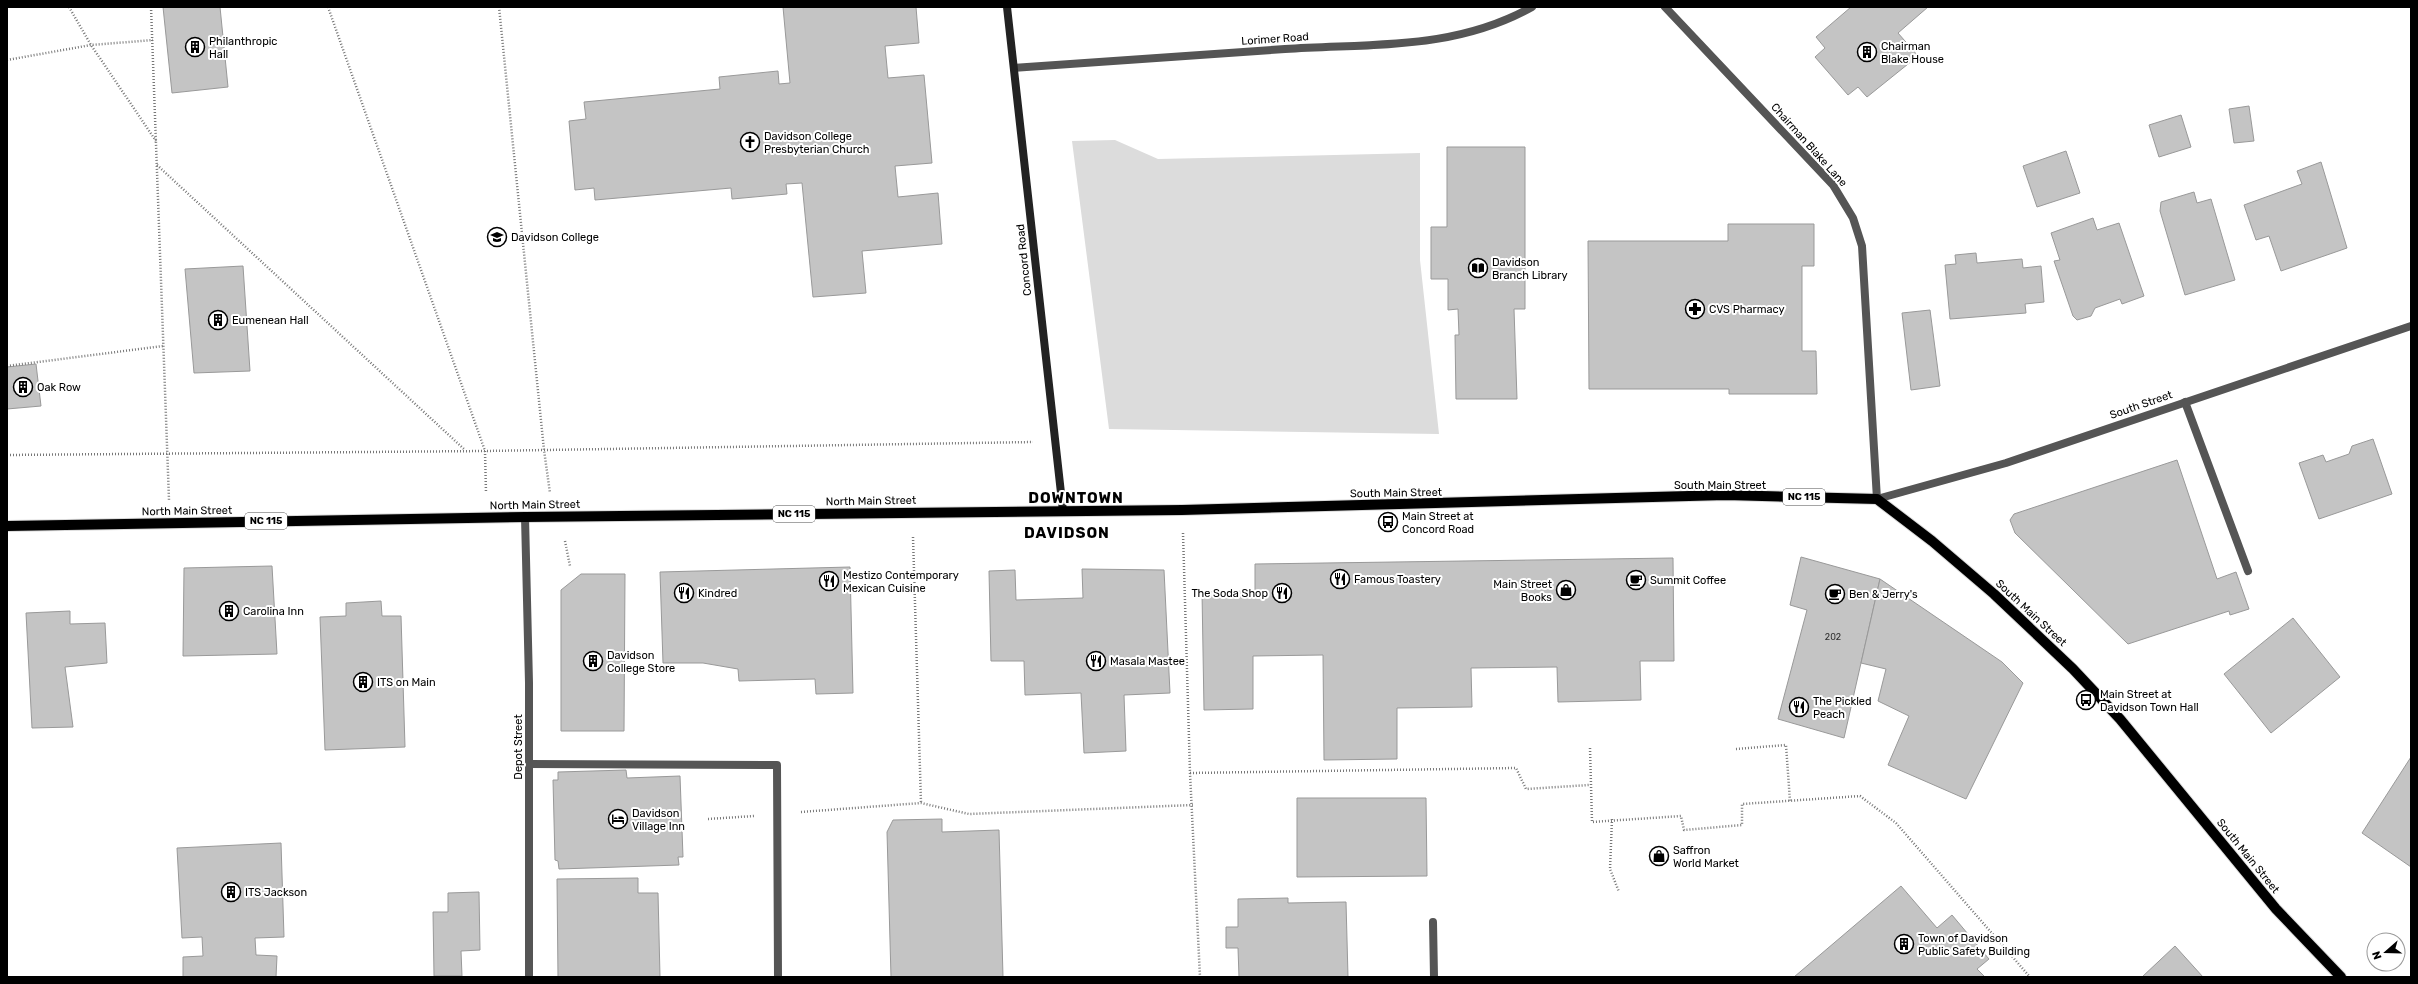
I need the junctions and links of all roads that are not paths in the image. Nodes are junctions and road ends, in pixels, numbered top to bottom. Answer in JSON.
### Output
{"nodes":[{"id":1,"x":1007,"y":7,"type":"edge"},
{"id":2,"x":1532,"y":7,"type":"edge"},
{"id":3,"x":1665,"y":7,"type":"edge"},
{"id":4,"x":1014,"y":68,"type":"junction"},
{"id":5,"x":2411,"y":326,"type":"edge"},
{"id":6,"x":2185,"y":402,"type":"junction"},
{"id":7,"x":1877,"y":499,"type":"junction"},
{"id":8,"x":1063,"y":511,"type":"junction"},
{"id":9,"x":525,"y":517,"type":"junction"},
{"id":10,"x":7,"y":526,"type":"edge"},
{"id":11,"x":2248,"y":571,"type":"dead end"},
{"id":12,"x":529,"y":764,"type":"junction"},
{"id":13,"x":1434,"y":922,"type":"dead end"},
{"id":14,"x":529,"y":977,"type":"edge"},
{"id":15,"x":778,"y":977,"type":"edge"},
{"id":16,"x":1434,"y":977,"type":"edge"},
{"id":17,"x":2341,"y":977,"type":"edge"}],
"edges":[{"from":1,"to":4,"type":"main road","name":"Concord Road"},
{"from":2,"to":4,"type":"street","name":"Lorimer Road"},
{"from":3,"to":7,"type":"street","name":"Chairman Blake Lane"},
{"from":4,"to":8,"type":"main road","name":"Concord Road"},
{"from":5,"to":6,"type":"street","name":"South Street"},
{"from":6,"to":7,"type":"street","name":"South Street"},
{"from":6,"to":11,"type":"street"},
{"from":7,"to":8,"type":"main road","name":"South Main Street","number":"NC 115"},
{"from":7,"to":17,"type":"main road","name":"South Main Street"},
{"from":8,"to":9,"type":"main road","name":"North Main Street","number":"NC 115"},
{"from":9,"to":10,"type":"main road","name":"North Main Street","number":"NC 115"},
{"from":9,"to":12,"type":"street","name":"Depot Street"},
{"from":12,"to":14,"type":"street","name":"Depot Street"},
{"from":12,"to":15,"type":"street"},
{"from":13,"to":16,"type":"street"}]}
